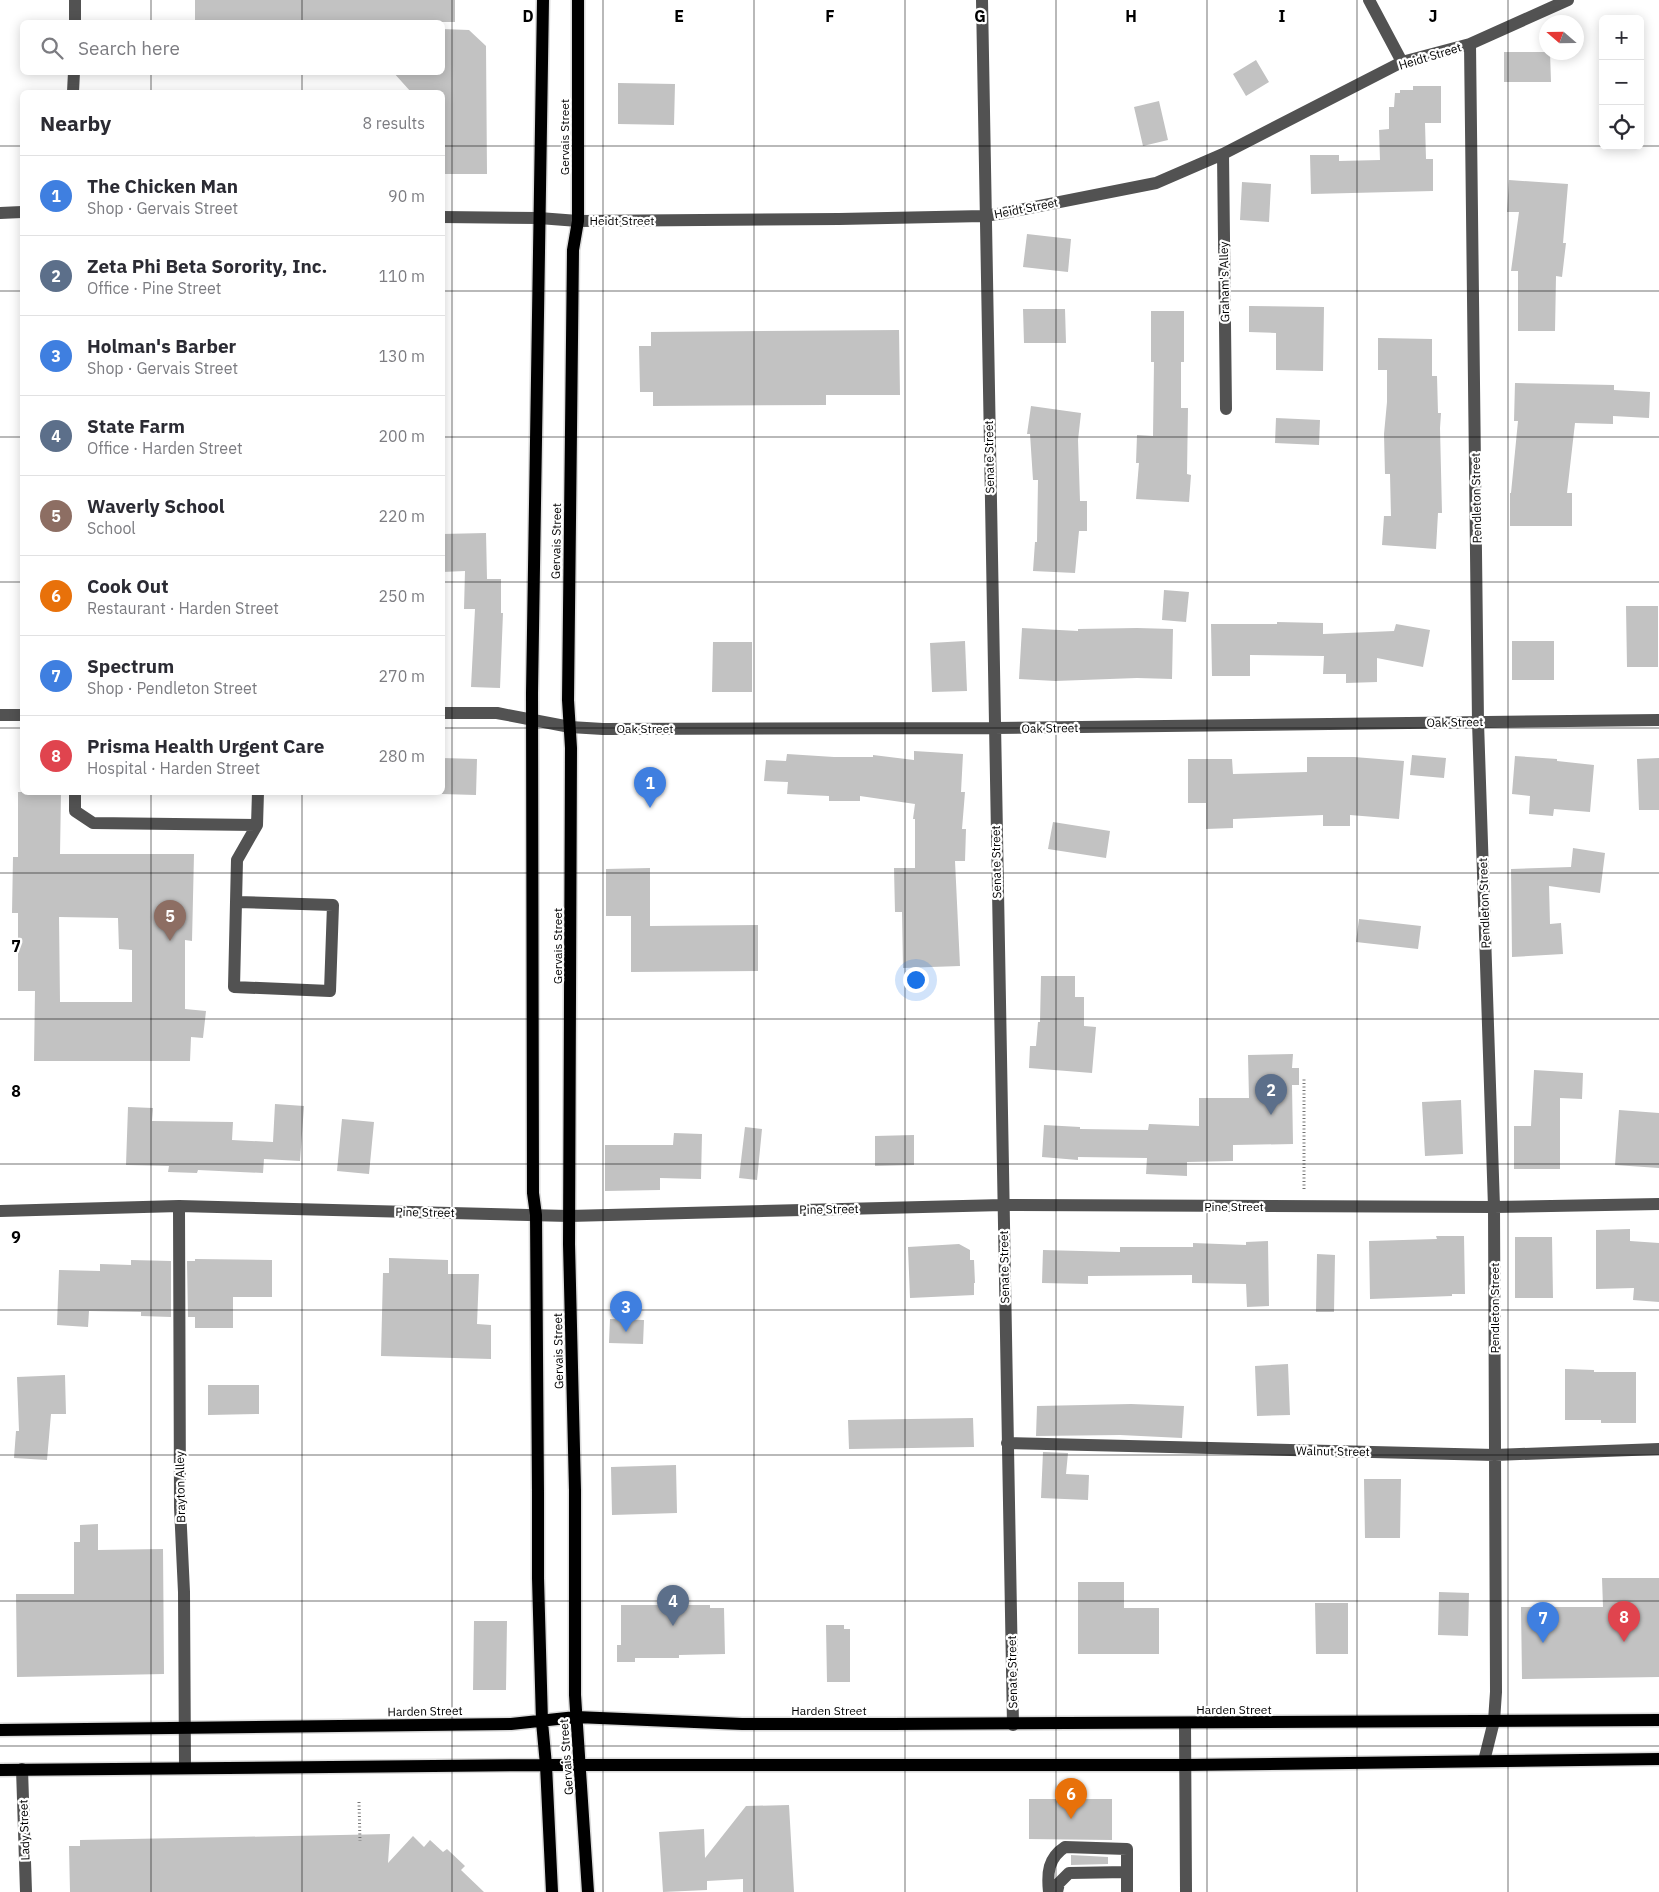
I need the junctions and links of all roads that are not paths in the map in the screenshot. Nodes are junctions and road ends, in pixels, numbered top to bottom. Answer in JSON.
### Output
{"nodes":[{"id":1,"x":76,"y":0,"type":"edge"},
{"id":2,"x":543,"y":0,"type":"edge"},
{"id":3,"x":578,"y":0,"type":"edge"},
{"id":4,"x":982,"y":0,"type":"edge"},
{"id":5,"x":1368,"y":0,"type":"edge"},
{"id":6,"x":1568,"y":0,"type":"edge"},
{"id":7,"x":75,"y":20,"type":"edge"},
{"id":8,"x":1470,"y":44,"type":"junction"},
{"id":9,"x":1402,"y":62,"type":"junction"},
{"id":10,"x":74,"y":75,"type":"edge"},
{"id":11,"x":73,"y":90,"type":"edge"},
{"id":12,"x":1223,"y":154,"type":"junction"},
{"id":13,"x":20,"y":212,"type":"edge"},
{"id":14,"x":0,"y":213,"type":"edge"},
{"id":15,"x":984,"y":216,"type":"junction"},
{"id":16,"x":445,"y":217,"type":"edge"},
{"id":17,"x":539,"y":218,"type":"junction"},
{"id":18,"x":578,"y":220,"type":"junction"},
{"id":19,"x":1226,"y":409,"type":"dead end"},
{"id":20,"x":445,"y":713,"type":"edge"},
{"id":21,"x":0,"y":715,"type":"edge"},
{"id":22,"x":20,"y":715,"type":"edge"},
{"id":23,"x":533,"y":720,"type":"junction"},
{"id":24,"x":1659,"y":720,"type":"edge"},
{"id":25,"x":1478,"y":722,"type":"junction"},
{"id":26,"x":570,"y":727,"type":"junction"},
{"id":27,"x":994,"y":728,"type":"junction"},
{"id":28,"x":75,"y":795,"type":"edge"},
{"id":29,"x":258,"y":795,"type":"edge"},
{"id":30,"x":257,"y":825,"type":"junction"},
{"id":31,"x":236,"y":902,"type":"junction"},
{"id":32,"x":1659,"y":1204,"type":"edge"},
{"id":33,"x":1003,"y":1205,"type":"junction"},
{"id":34,"x":179,"y":1206,"type":"junction"},
{"id":35,"x":1494,"y":1207,"type":"junction"},
{"id":36,"x":0,"y":1211,"type":"edge"},
{"id":37,"x":536,"y":1216,"type":"junction"},
{"id":38,"x":568,"y":1216,"type":"junction"},
{"id":39,"x":1007,"y":1443,"type":"junction"},
{"id":40,"x":1659,"y":1450,"type":"edge"},
{"id":41,"x":1494,"y":1456,"type":"junction"},
{"id":42,"x":576,"y":1717,"type":"junction"},
{"id":43,"x":1659,"y":1720,"type":"edge"},
{"id":44,"x":1494,"y":1721,"type":"junction"},
{"id":45,"x":542,"y":1722,"type":"junction"},
{"id":46,"x":1185,"y":1723,"type":"junction"},
{"id":47,"x":1014,"y":1724,"type":"junction"},
{"id":48,"x":184,"y":1728,"type":"junction"},
{"id":49,"x":0,"y":1730,"type":"edge"},
{"id":50,"x":1659,"y":1759,"type":"edge"},
{"id":51,"x":1484,"y":1761,"type":"junction"},
{"id":52,"x":1185,"y":1764,"type":"junction"},
{"id":53,"x":546,"y":1765,"type":"junction"},
{"id":54,"x":581,"y":1765,"type":"junction"},
{"id":55,"x":185,"y":1768,"type":"junction"},
{"id":56,"x":22,"y":1769,"type":"junction"},
{"id":57,"x":0,"y":1770,"type":"edge"},
{"id":58,"x":1127,"y":1872,"type":"junction"},
{"id":59,"x":26,"y":1892,"type":"edge"},
{"id":60,"x":552,"y":1892,"type":"edge"},
{"id":61,"x":588,"y":1892,"type":"edge"},
{"id":62,"x":1049,"y":1892,"type":"edge"},
{"id":63,"x":1057,"y":1892,"type":"edge"},
{"id":64,"x":1127,"y":1892,"type":"edge"},
{"id":65,"x":1186,"y":1892,"type":"edge"}],
"edges":[{"from":1,"to":7,"type":"street"},
{"from":2,"to":17,"type":"main road","name":"Gervais Street"},
{"from":3,"to":18,"type":"main road","name":"Gervais Street"},
{"from":4,"to":15,"type":"street","name":"Senate Street"},
{"from":5,"to":9,"type":"street"},
{"from":6,"to":8,"type":"street","name":"Heidt Street"},
{"from":8,"to":9,"type":"street","name":"Heidt Street"},
{"from":8,"to":25,"type":"street","name":"Pendleton Street"},
{"from":9,"to":12,"type":"street","name":"Heidt Street"},
{"from":10,"to":11,"type":"street"},
{"from":12,"to":15,"type":"street","name":"Heidt Street"},
{"from":12,"to":19,"type":"street","name":"Graham's Alley"},
{"from":13,"to":14,"type":"street"},
{"from":15,"to":18,"type":"street","name":"Heidt Street"},
{"from":15,"to":27,"type":"street","name":"Senate Street"},
{"from":16,"to":17,"type":"street","name":"Heidt Street"},
{"from":17,"to":18,"type":"street","name":"Heidt Street"},
{"from":17,"to":23,"type":"main road","name":"Gervais Street"},
{"from":18,"to":26,"type":"main road","name":"Gervais Street"},
{"from":20,"to":23,"type":"street","name":"Oak Street"},
{"from":21,"to":22,"type":"street"},
{"from":23,"to":26,"type":"street","name":"Oak Street"},
{"from":23,"to":37,"type":"main road","name":"Gervais Street"},
{"from":24,"to":25,"type":"street","name":"Oak Street"},
{"from":25,"to":27,"type":"street","name":"Oak Street"},
{"from":25,"to":35,"type":"street","name":"Pendleton Street"},
{"from":26,"to":27,"type":"street","name":"Oak Street"},
{"from":26,"to":38,"type":"main road","name":"Gervais Street"},
{"from":27,"to":33,"type":"street","name":"Senate Street"},
{"from":28,"to":30,"type":"street"},
{"from":29,"to":30,"type":"street"},
{"from":30,"to":31,"type":"street"},
{"from":31,"to":31,"type":"street"},
{"from":32,"to":35,"type":"street","name":"Pine Street"},
{"from":33,"to":35,"type":"street","name":"Pine Street"},
{"from":33,"to":38,"type":"street","name":"Pine Street"},
{"from":33,"to":39,"type":"street","name":"Senate Street"},
{"from":34,"to":36,"type":"street","name":"Pine Street"},
{"from":34,"to":37,"type":"street","name":"Pine Street"},
{"from":34,"to":48,"type":"street","name":"Brayton Alley"},
{"from":35,"to":41,"type":"street","name":"Pendleton Street"},
{"from":37,"to":38,"type":"street","name":"Pine Street"},
{"from":37,"to":45,"type":"main road","name":"Gervais Street"},
{"from":38,"to":42,"type":"main road","name":"Gervais Street"},
{"from":39,"to":41,"type":"street","name":"Walnut Street"},
{"from":39,"to":47,"type":"street","name":"Senate Street"},
{"from":40,"to":41,"type":"street","name":"Walnut Street"},
{"from":41,"to":44,"type":"street","name":"Pendleton Street"},
{"from":42,"to":45,"type":"main road","name":"Harden Street"},
{"from":42,"to":47,"type":"main road","name":"Harden Street"},
{"from":42,"to":54,"type":"main road","name":"Gervais Street"},
{"from":43,"to":44,"type":"main road","name":"Harden Street"},
{"from":44,"to":46,"type":"main road","name":"Harden Street"},
{"from":44,"to":51,"type":"street","name":"Pendleton Street"},
{"from":45,"to":48,"type":"main road","name":"Harden Street"},
{"from":45,"to":53,"type":"main road","name":"Gervais Street"},
{"from":46,"to":47,"type":"main road","name":"Harden Street"},
{"from":46,"to":52,"type":"street"},
{"from":48,"to":49,"type":"main road","name":"Harden Street"},
{"from":48,"to":55,"type":"street","name":"Brayton Alley"},
{"from":50,"to":51,"type":"main road"},
{"from":51,"to":52,"type":"main road"},
{"from":52,"to":54,"type":"main road"},
{"from":52,"to":65,"type":"street"},
{"from":53,"to":54,"type":"main road"},
{"from":53,"to":55,"type":"main road"},
{"from":53,"to":60,"type":"main road","name":"Gervais Street"},
{"from":54,"to":61,"type":"main road","name":"Gervais Street"},
{"from":55,"to":56,"type":"main road"},
{"from":56,"to":57,"type":"main road"},
{"from":56,"to":59,"type":"street","name":"Lady Street"},
{"from":58,"to":62,"type":"street"},
{"from":58,"to":63,"type":"street"},
{"from":58,"to":64,"type":"street"}]}
